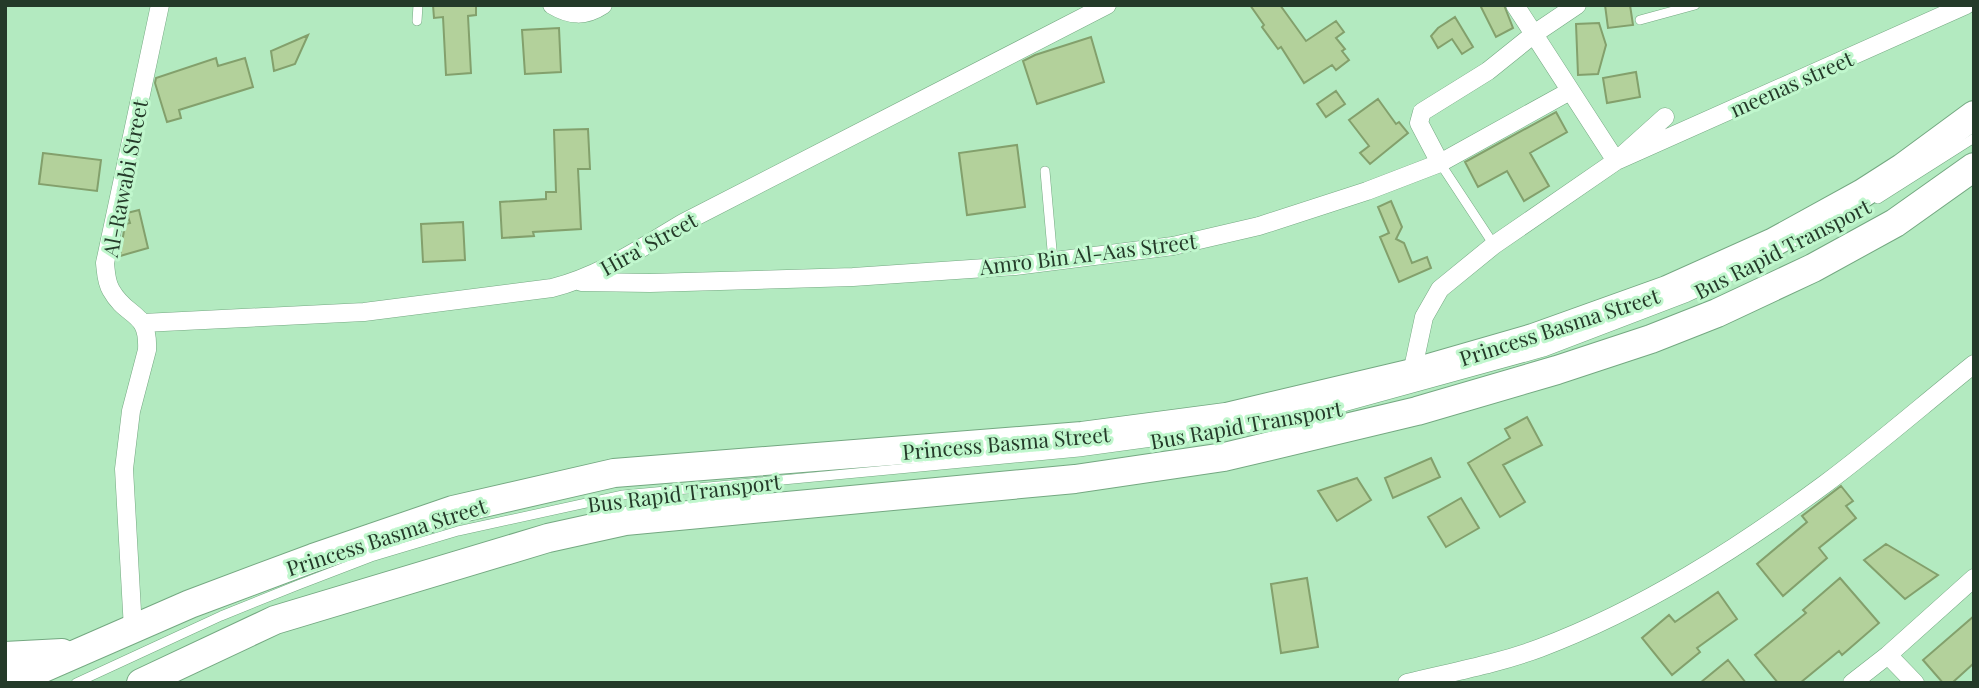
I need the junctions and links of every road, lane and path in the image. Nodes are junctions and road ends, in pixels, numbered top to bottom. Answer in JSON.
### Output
{"nodes":[{"id":1,"x":160,"y":5,"type":"edge"},
{"id":2,"x":418,"y":5,"type":"edge"},
{"id":3,"x":552,"y":5,"type":"edge"},
{"id":4,"x":603,"y":5,"type":"edge"},
{"id":5,"x":1107,"y":5,"type":"edge"},
{"id":6,"x":1516,"y":5,"type":"edge"},
{"id":7,"x":1577,"y":5,"type":"edge"},
{"id":8,"x":1695,"y":5,"type":"edge"},
{"id":9,"x":1966,"y":5,"type":"edge"},
{"id":10,"x":1640,"y":20,"type":"dead end"},
{"id":11,"x":417,"y":21,"type":"dead end"},
{"id":12,"x":1534,"y":34,"type":"junction"},
{"id":13,"x":1570,"y":91,"type":"junction"},
{"id":14,"x":1974,"y":115,"type":"edge"},
{"id":15,"x":1665,"y":117,"type":"dead end"},
{"id":16,"x":1974,"y":138,"type":"edge"},
{"id":17,"x":1616,"y":161,"type":"junction"},
{"id":18,"x":1440,"y":163,"type":"junction"},
{"id":19,"x":1974,"y":167,"type":"edge"},
{"id":20,"x":1045,"y":172,"type":"dead end"},
{"id":21,"x":1865,"y":207,"type":"dead end"},
{"id":22,"x":1494,"y":245,"type":"junction"},
{"id":23,"x":1774,"y":256,"type":"dead end"},
{"id":24,"x":1053,"y":261,"type":"junction"},
{"id":25,"x":577,"y":282,"type":"junction"},
{"id":26,"x":144,"y":323,"type":"junction"},
{"id":27,"x":1974,"y":364,"type":"edge"},
{"id":28,"x":1412,"y":373,"type":"junction"},
{"id":29,"x":1974,"y":578,"type":"edge"},
{"id":30,"x":133,"y":629,"type":"junction"},
{"id":31,"x":239,"y":638,"type":"junction"},
{"id":32,"x":79,"y":652,"type":"junction"},
{"id":33,"x":1888,"y":655,"type":"junction"},
{"id":34,"x":5,"y":656,"type":"edge"},
{"id":35,"x":9,"y":683,"type":"edge"},
{"id":36,"x":76,"y":683,"type":"edge"},
{"id":37,"x":141,"y":683,"type":"edge"},
{"id":38,"x":187,"y":683,"type":"edge"},
{"id":39,"x":1407,"y":683,"type":"edge"},
{"id":40,"x":1852,"y":683,"type":"edge"},
{"id":41,"x":1915,"y":683,"type":"edge"}],
"edges":[{"from":1,"to":26,"type":"street","name":"Al-Rawabi Street"},
{"from":2,"to":11,"type":"lane"},
{"from":3,"to":4,"type":"street"},
{"from":5,"to":25,"type":"street","name":"Hira' Street"},
{"from":6,"to":12,"type":"street"},
{"from":7,"to":12,"type":"street"},
{"from":8,"to":10,"type":"lane"},
{"from":9,"to":17,"type":"street","name":"meenas street"},
{"from":12,"to":13,"type":"street"},
{"from":12,"to":18,"type":"street"},
{"from":13,"to":17,"type":"street"},
{"from":13,"to":18,"type":"street","name":"Amro Bin Al-Aas Street"},
{"from":14,"to":28,"type":"main road","name":"Princess Basma Street"},
{"from":15,"to":17,"type":"street"},
{"from":16,"to":21,"type":"lane","name":"Bus Rapid Transport"},
{"from":17,"to":22,"type":"street"},
{"from":18,"to":22,"type":"lane"},
{"from":18,"to":24,"type":"street","name":"Amro Bin Al-Aas Street"},
{"from":19,"to":31,"type":"main road","name":"Princess Basma Street"},
{"from":20,"to":24,"type":"lane"},
{"from":22,"to":28,"type":"street"},
{"from":23,"to":36,"type":"lane","name":"Bus Rapid Transport"},
{"from":24,"to":25,"type":"street","name":"Amro Bin Al-Aas Street"},
{"from":25,"to":26,"type":"street","name":"Hira' Street"},
{"from":26,"to":30,"type":"street"},
{"from":27,"to":39,"type":"street"},
{"from":28,"to":30,"type":"main road","name":"Princess Basma Street"},
{"from":29,"to":33,"type":"street"},
{"from":30,"to":32,"type":"main road","name":"Princess Basma Street"},
{"from":31,"to":37,"type":"main road","name":"Princess Basma Street"},
{"from":31,"to":38,"type":"main road"},
{"from":32,"to":34,"type":"main road"},
{"from":32,"to":35,"type":"main road","name":"Princess Basma Street"},
{"from":33,"to":40,"type":"street"},
{"from":33,"to":41,"type":"street"}]}
